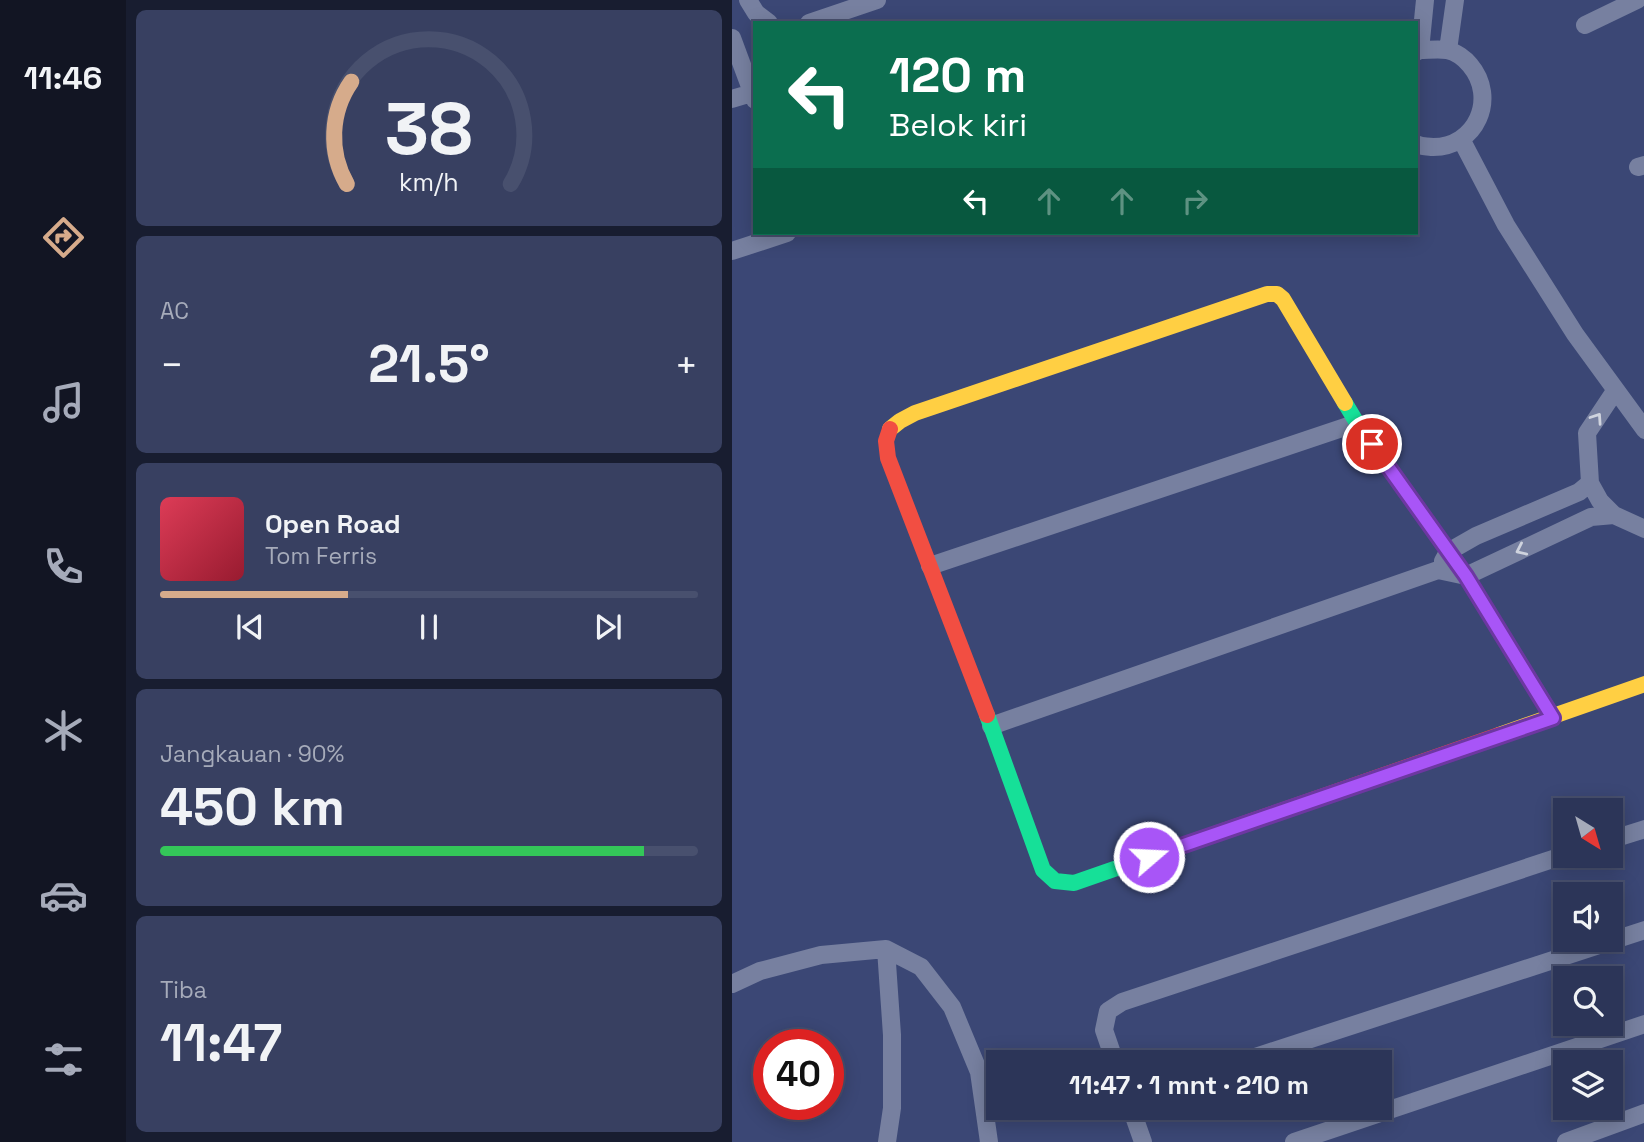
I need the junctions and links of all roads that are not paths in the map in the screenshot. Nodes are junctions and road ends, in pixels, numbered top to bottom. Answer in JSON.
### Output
{"nodes":[{"id":1,"x":748,"y":0,"type":"edge"},
{"id":2,"x":877,"y":0,"type":"edge"},
{"id":3,"x":1425,"y":0,"type":"edge"},
{"id":4,"x":1455,"y":0,"type":"edge"},
{"id":5,"x":1637,"y":0,"type":"edge"},
{"id":6,"x":766,"y":21,"type":"edge"},
{"id":7,"x":815,"y":21,"type":"edge"},
{"id":8,"x":1585,"y":25,"type":"dead end"},
{"id":9,"x":732,"y":38,"type":"edge"},
{"id":10,"x":1448,"y":50,"type":"junction"},
{"id":11,"x":1418,"y":51,"type":"edge"},
{"id":12,"x":753,"y":96,"type":"edge"},
{"id":13,"x":732,"y":99,"type":"edge"},
{"id":14,"x":1461,"y":139,"type":"junction"},
{"id":15,"x":1418,"y":145,"type":"edge"},
{"id":16,"x":781,"y":235,"type":"edge"},
{"id":17,"x":732,"y":251,"type":"edge"},
{"id":18,"x":1615,"y":391,"type":"junction"},
{"id":19,"x":1357,"y":423,"type":"junction"},
{"id":20,"x":1644,"y":430,"type":"edge"},
{"id":21,"x":1590,"y":483,"type":"junction"},
{"id":22,"x":1614,"y":515,"type":"junction"},
{"id":23,"x":1644,"y":529,"type":"edge"},
{"id":24,"x":1448,"y":552,"type":"junction"},
{"id":25,"x":930,"y":566,"type":"junction"},
{"id":26,"x":1438,"y":570,"type":"junction"},
{"id":27,"x":1466,"y":576,"type":"junction"},
{"id":28,"x":1644,"y":684,"type":"edge"},
{"id":29,"x":1553,"y":718,"type":"junction"},
{"id":30,"x":991,"y":726,"type":"junction"},
{"id":31,"x":1644,"y":829,"type":"edge"},
{"id":32,"x":1623,"y":836,"type":"edge"},
{"id":33,"x":1553,"y":859,"type":"edge"},
{"id":34,"x":1644,"y":930,"type":"edge"},
{"id":35,"x":886,"y":949,"type":"junction"},
{"id":36,"x":732,"y":984,"type":"edge"},
{"id":37,"x":1644,"y":1024,"type":"edge"},
{"id":38,"x":1111,"y":1050,"type":"edge"},
{"id":39,"x":1277,"y":1050,"type":"edge"},
{"id":40,"x":1644,"y":1113,"type":"edge"},
{"id":41,"x":1135,"y":1120,"type":"edge"},
{"id":42,"x":887,"y":1142,"type":"edge"},
{"id":43,"x":989,"y":1142,"type":"edge"},
{"id":44,"x":1143,"y":1142,"type":"edge"},
{"id":45,"x":1294,"y":1142,"type":"edge"},
{"id":46,"x":1566,"y":1142,"type":"edge"}],
"edges":[{"from":1,"to":6,"type":"street"},
{"from":2,"to":7,"type":"street"},
{"from":3,"to":11,"type":"street"},
{"from":4,"to":10,"type":"street"},
{"from":5,"to":8,"type":"street"},
{"from":9,"to":12,"type":"street"},
{"from":10,"to":11,"type":"street"},
{"from":10,"to":14,"type":"street"},
{"from":12,"to":13,"type":"street"},
{"from":14,"to":15,"type":"street"},
{"from":14,"to":18,"type":"street"},
{"from":16,"to":17,"type":"street"},
{"from":18,"to":20,"type":"street"},
{"from":21,"to":18,"type":"street","one_way":true},
{"from":19,"to":24,"type":"street"},
{"from":19,"to":25,"type":"street"},
{"from":19,"to":25,"type":"street"},
{"from":21,"to":22,"type":"street"},
{"from":21,"to":24,"type":"street"},
{"from":22,"to":23,"type":"street"},
{"from":22,"to":27,"type":"street","one_way":true},
{"from":24,"to":26,"type":"street"},
{"from":24,"to":27,"type":"street"},
{"from":25,"to":30,"type":"street"},
{"from":26,"to":27,"type":"street"},
{"from":26,"to":30,"type":"street"},
{"from":27,"to":29,"type":"street"},
{"from":28,"to":29,"type":"street"},
{"from":29,"to":30,"type":"street"},
{"from":31,"to":32,"type":"street"},
{"from":33,"to":38,"type":"street"},
{"from":34,"to":39,"type":"street"},
{"from":35,"to":36,"type":"street"},
{"from":35,"to":42,"type":"street"},
{"from":35,"to":43,"type":"street"},
{"from":37,"to":45,"type":"street"},
{"from":40,"to":46,"type":"street"},
{"from":41,"to":44,"type":"street"}]}
